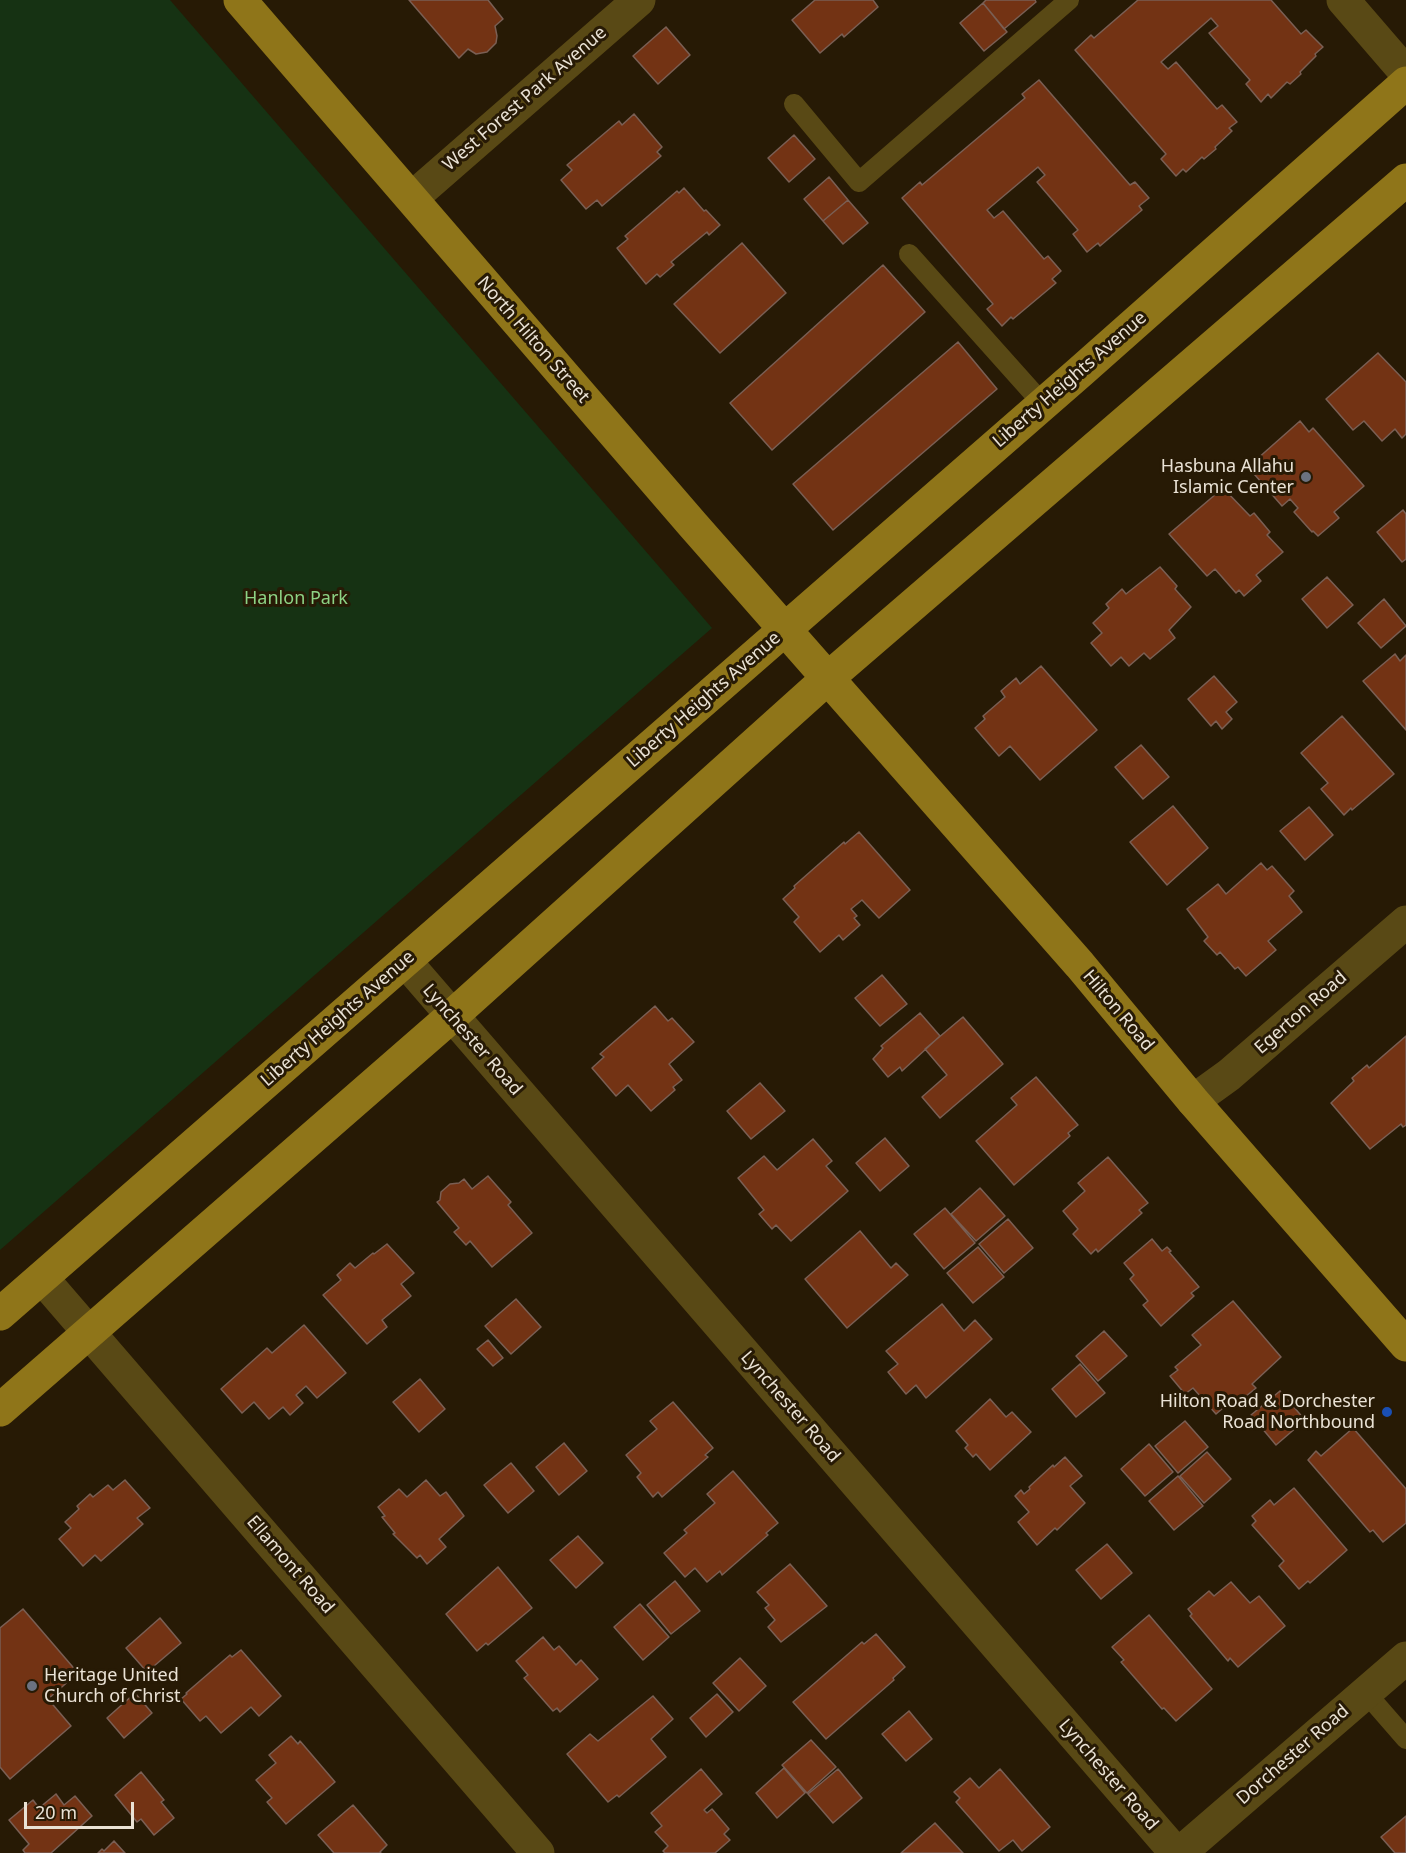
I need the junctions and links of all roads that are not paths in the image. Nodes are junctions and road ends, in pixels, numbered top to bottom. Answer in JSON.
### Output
{"nodes":[{"id":1,"x":240,"y":0,"type":"edge"},
{"id":2,"x":639,"y":0,"type":"edge"},
{"id":3,"x":1069,"y":0,"type":"edge"},
{"id":4,"x":1343,"y":0,"type":"edge"},
{"id":5,"x":1406,"y":73,"type":"edge"},
{"id":6,"x":1406,"y":83,"type":"edge"},
{"id":7,"x":794,"y":104,"type":"dead end"},
{"id":8,"x":1406,"y":180,"type":"edge"},
{"id":9,"x":412,"y":198,"type":"junction"},
{"id":10,"x":909,"y":254,"type":"dead end"},
{"id":11,"x":1043,"y":404,"type":"junction"},
{"id":12,"x":785,"y":629,"type":"junction"},
{"id":13,"x":828,"y":678,"type":"junction"},
{"id":14,"x":1406,"y":921,"type":"edge"},
{"id":15,"x":405,"y":961,"type":"junction"},
{"id":16,"x":452,"y":1016,"type":"junction"},
{"id":17,"x":1194,"y":1101,"type":"junction"},
{"id":18,"x":42,"y":1278,"type":"junction"},
{"id":19,"x":0,"y":1314,"type":"edge"},
{"id":20,"x":89,"y":1332,"type":"junction"},
{"id":21,"x":1406,"y":1345,"type":"edge"},
{"id":22,"x":0,"y":1410,"type":"edge"},
{"id":23,"x":1406,"y":1658,"type":"edge"},
{"id":24,"x":1366,"y":1693,"type":"junction"},
{"id":25,"x":1406,"y":1739,"type":"edge"},
{"id":26,"x":538,"y":1853,"type":"edge"},
{"id":27,"x":1178,"y":1853,"type":"edge"}],
"edges":[{"from":1,"to":9,"type":"main road","name":"North Hilton Street"},
{"from":2,"to":9,"type":"street","name":"West Forest Park Avenue"},
{"from":3,"to":7,"type":"lane"},
{"from":4,"to":5,"type":"street"},
{"from":6,"to":11,"type":"main road","name":"Liberty Heights Avenue"},
{"from":8,"to":13,"type":"main road"},
{"from":9,"to":12,"type":"main road","name":"North Hilton Street"},
{"from":10,"to":11,"type":"lane"},
{"from":11,"to":12,"type":"main road","name":"Liberty Heights Avenue"},
{"from":12,"to":13,"type":"main road","name":"North Hilton Street"},
{"from":12,"to":15,"type":"main road","name":"Liberty Heights Avenue"},
{"from":13,"to":16,"type":"main road"},
{"from":13,"to":17,"type":"main road","name":"Hilton Road"},
{"from":14,"to":17,"type":"street","name":"Egerton Road"},
{"from":15,"to":16,"type":"street","name":"Lynchester Road"},
{"from":15,"to":18,"type":"main road","name":"Liberty Heights Avenue"},
{"from":16,"to":20,"type":"main road"},
{"from":16,"to":27,"type":"street","name":"Lynchester Road"},
{"from":17,"to":21,"type":"main road","name":"Hilton Road"},
{"from":18,"to":19,"type":"main road","name":"Liberty Heights Avenue"},
{"from":18,"to":20,"type":"street","name":"Ellamont Road"},
{"from":20,"to":22,"type":"main road"},
{"from":20,"to":26,"type":"street","name":"Ellamont Road"},
{"from":23,"to":24,"type":"street","name":"Dorchester Road"},
{"from":24,"to":25,"type":"lane"},
{"from":24,"to":27,"type":"street","name":"Dorchester Road"}]}
